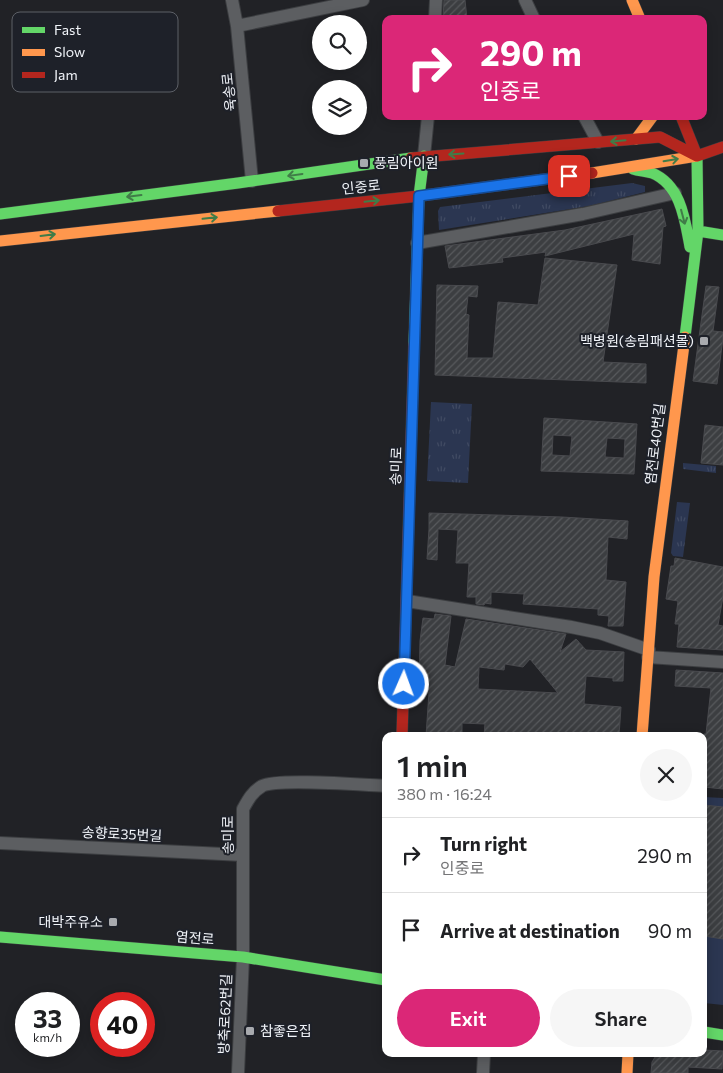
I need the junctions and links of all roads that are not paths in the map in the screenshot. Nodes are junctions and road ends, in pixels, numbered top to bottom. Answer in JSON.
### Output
{"nodes":[{"id":1,"x":232,"y":0,"type":"edge"},
{"id":2,"x":363,"y":0,"type":"edge"},
{"id":3,"x":436,"y":0,"type":"edge"},
{"id":4,"x":525,"y":0,"type":"edge"},
{"id":5,"x":632,"y":0,"type":"edge"},
{"id":6,"x":435,"y":15,"type":"edge"},
{"id":7,"x":532,"y":15,"type":"edge"},
{"id":8,"x":638,"y":15,"type":"edge"},
{"id":9,"x":237,"y":26,"type":"junction"},
{"id":10,"x":428,"y":120,"type":"edge"},
{"id":11,"x":586,"y":120,"type":"edge"},
{"id":12,"x":650,"y":120,"type":"edge"},
{"id":13,"x":682,"y":120,"type":"edge"},
{"id":14,"x":636,"y":139,"type":"junction"},
{"id":15,"x":598,"y":142,"type":"junction"},
{"id":16,"x":723,"y":147,"type":"edge"},
{"id":17,"x":424,"y":156,"type":"junction"},
{"id":18,"x":697,"y":156,"type":"junction"},
{"id":19,"x":625,"y":168,"type":"junction"},
{"id":20,"x":252,"y":181,"type":"junction"},
{"id":21,"x":674,"y":193,"type":"junction"},
{"id":22,"x":419,"y":196,"type":"junction"},
{"id":23,"x":0,"y":214,"type":"edge"},
{"id":24,"x":698,"y":230,"type":"junction"},
{"id":25,"x":723,"y":235,"type":"edge"},
{"id":26,"x":0,"y":241,"type":"edge"},
{"id":27,"x":417,"y":243,"type":"junction"},
{"id":28,"x":694,"y":261,"type":"junction"},
{"id":29,"x":407,"y":600,"type":"junction"},
{"id":30,"x":649,"y":653,"type":"junction"},
{"id":31,"x":723,"y":662,"type":"edge"},
{"id":32,"x":402,"y":732,"type":"edge"},
{"id":33,"x":642,"y":732,"type":"edge"},
{"id":34,"x":382,"y":786,"type":"edge"},
{"id":35,"x":0,"y":843,"type":"edge"},
{"id":36,"x":243,"y":855,"type":"junction"},
{"id":37,"x":0,"y":937,"type":"edge"},
{"id":38,"x":242,"y":957,"type":"junction"},
{"id":39,"x":382,"y":979,"type":"edge"},
{"id":40,"x":707,"y":1032,"type":"edge"},
{"id":41,"x":723,"y":1035,"type":"edge"},
{"id":42,"x":484,"y":1057,"type":"edge"},
{"id":43,"x":628,"y":1057,"type":"edge"},
{"id":44,"x":238,"y":1073,"type":"edge"},
{"id":45,"x":483,"y":1073,"type":"edge"},
{"id":46,"x":627,"y":1073,"type":"edge"}],
"edges":[{"from":1,"to":9,"type":"street","name":"육송로"},
{"from":2,"to":9,"type":"street"},
{"from":3,"to":6,"type":"street"},
{"from":4,"to":7,"type":"street"},
{"from":5,"to":8,"type":"street"},
{"from":9,"to":20,"type":"street","name":"육송로"},
{"from":10,"to":17,"type":"street"},
{"from":11,"to":15,"type":"street"},
{"from":12,"to":14,"type":"street"},
{"from":13,"to":18,"type":"street"},
{"from":14,"to":15,"type":"street","one_way":true},
{"from":14,"to":18,"type":"street"},
{"from":15,"to":17,"type":"street","one_way":true},
{"from":16,"to":18,"type":"street","name":"인중로"},
{"from":17,"to":20,"type":"street","one_way":true},
{"from":17,"to":22,"type":"street","name":"송미로"},
{"from":19,"to":18,"type":"street","name":"인중로","one_way":true},
{"from":18,"to":24,"type":"street","name":"염전로40번길"},
{"from":19,"to":21,"type":"street"},
{"from":19,"to":22,"type":"street","name":"인중로"},
{"from":20,"to":23,"type":"street","one_way":true},
{"from":21,"to":27,"type":"street"},
{"from":21,"to":28,"type":"street","one_way":true},
{"from":26,"to":22,"type":"street","name":"인중로","one_way":true},
{"from":22,"to":27,"type":"street","name":"송미로"},
{"from":24,"to":25,"type":"street"},
{"from":24,"to":28,"type":"street","name":"염전로40번길"},
{"from":27,"to":29,"type":"street","name":"송미로"},
{"from":28,"to":30,"type":"street","name":"염전로40번길"},
{"from":29,"to":30,"type":"street"},
{"from":29,"to":32,"type":"street","name":"송미로"},
{"from":30,"to":31,"type":"street"},
{"from":30,"to":33,"type":"street","name":"염전로40번길"},
{"from":34,"to":36,"type":"street","name":"송미로"},
{"from":35,"to":36,"type":"street","name":"송향로35번길"},
{"from":36,"to":38,"type":"street","name":"송미로"},
{"from":37,"to":38,"type":"street","name":"염전로"},
{"from":38,"to":39,"type":"street","name":"염전로"},
{"from":38,"to":44,"type":"street","name":"방축로62번길"},
{"from":40,"to":41,"type":"street"},
{"from":42,"to":45,"type":"street"},
{"from":43,"to":46,"type":"street"}]}
